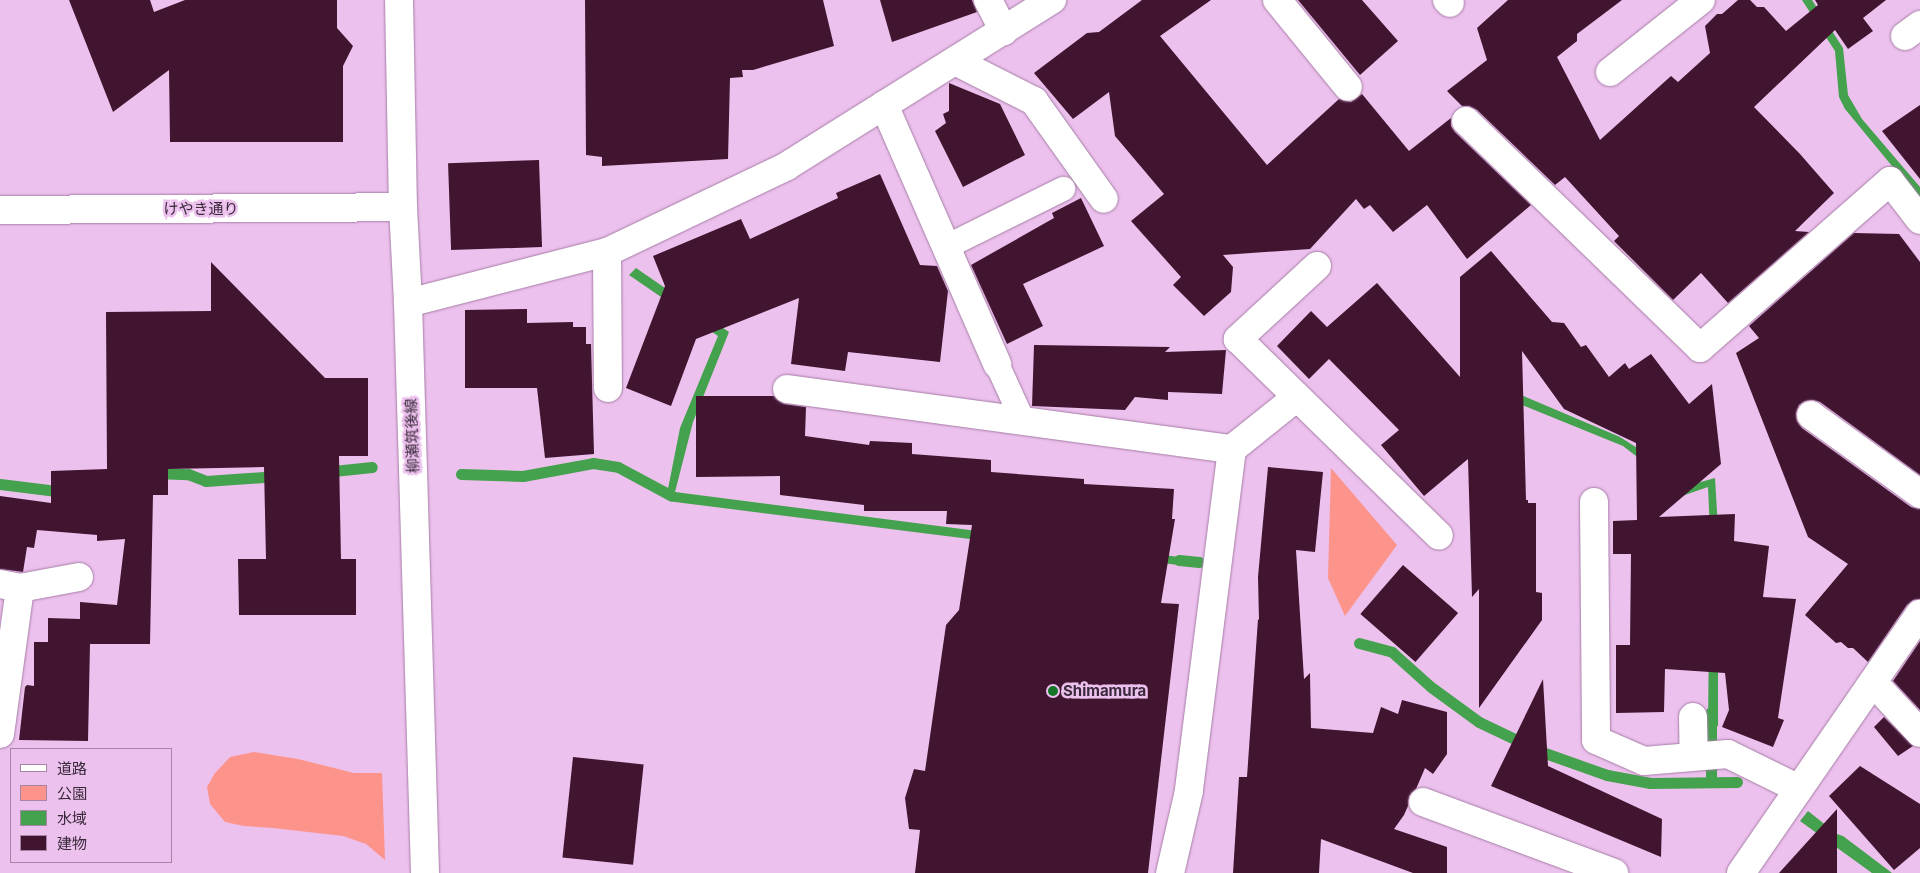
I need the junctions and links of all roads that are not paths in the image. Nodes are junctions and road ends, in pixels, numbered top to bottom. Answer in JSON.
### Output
{"nodes":[{"id":1,"x":399,"y":0,"type":"edge"},
{"id":2,"x":988,"y":0,"type":"edge"},
{"id":3,"x":1052,"y":0,"type":"edge"},
{"id":4,"x":1277,"y":0,"type":"edge"},
{"id":5,"x":1701,"y":0,"type":"edge"},
{"id":6,"x":1004,"y":31,"type":"junction"},
{"id":7,"x":955,"y":61,"type":"junction"},
{"id":8,"x":1610,"y":72,"type":"dead end"},
{"id":9,"x":1348,"y":87,"type":"dead end"},
{"id":10,"x":884,"y":106,"type":"junction"},
{"id":11,"x":1466,"y":121,"type":"dead end"},
{"id":12,"x":1063,"y":189,"type":"dead end"},
{"id":13,"x":1104,"y":199,"type":"dead end"},
{"id":14,"x":403,"y":207,"type":"junction"},
{"id":15,"x":0,"y":210,"type":"edge"},
{"id":16,"x":1920,"y":220,"type":"edge"},
{"id":17,"x":946,"y":247,"type":"junction"},
{"id":18,"x":607,"y":252,"type":"junction"},
{"id":19,"x":1317,"y":266,"type":"dead end"},
{"id":20,"x":408,"y":303,"type":"junction"},
{"id":21,"x":997,"y":364,"type":"joint"},
{"id":22,"x":608,"y":388,"type":"dead end"},
{"id":23,"x":787,"y":390,"type":"dead end"},
{"id":24,"x":1297,"y":397,"type":"junction"},
{"id":25,"x":1811,"y":415,"type":"dead end"},
{"id":26,"x":1023,"y":421,"type":"junction"},
{"id":27,"x":1232,"y":449,"type":"junction"},
{"id":28,"x":1920,"y":494,"type":"edge"},
{"id":29,"x":1594,"y":502,"type":"dead end"},
{"id":30,"x":1439,"y":536,"type":"dead end"},
{"id":31,"x":79,"y":577,"type":"dead end"},
{"id":32,"x":10,"y":586,"type":"edge"},
{"id":33,"x":1920,"y":614,"type":"edge"},
{"id":34,"x":1873,"y":682,"type":"junction"},
{"id":35,"x":1693,"y":717,"type":"dead end"},
{"id":36,"x":1920,"y":733,"type":"edge"},
{"id":37,"x":0,"y":734,"type":"edge"},
{"id":38,"x":1694,"y":756,"type":"junction"},
{"id":39,"x":1799,"y":789,"type":"junction"},
{"id":40,"x":1423,"y":802,"type":"dead end"},
{"id":41,"x":425,"y":873,"type":"edge"},
{"id":42,"x":1170,"y":873,"type":"edge"},
{"id":43,"x":1614,"y":873,"type":"edge"},
{"id":44,"x":1741,"y":873,"type":"edge"}],
"edges":[{"from":1,"to":14,"type":"street","name":"柳瀬筑後線"},
{"from":2,"to":6,"type":"street"},
{"from":3,"to":6,"type":"street"},
{"from":4,"to":9,"type":"street"},
{"from":5,"to":8,"type":"street"},
{"from":6,"to":7,"type":"street"},
{"from":7,"to":10,"type":"street"},
{"from":7,"to":13,"type":"street"},
{"from":10,"to":17,"type":"street"},
{"from":10,"to":18,"type":"street"},
{"from":11,"to":16,"type":"street"},
{"from":12,"to":17,"type":"lane"},
{"from":14,"to":15,"type":"street","name":"けやき通り"},
{"from":14,"to":20,"type":"street","name":"柳瀬筑後線"},
{"from":17,"to":21,"type":"street"},
{"from":18,"to":20,"type":"street"},
{"from":18,"to":22,"type":"street"},
{"from":19,"to":24,"type":"street"},
{"from":20,"to":41,"type":"street","name":"柳瀬筑後線"},
{"from":21,"to":26,"type":"lane"},
{"from":23,"to":26,"type":"street"},
{"from":24,"to":27,"type":"street"},
{"from":24,"to":30,"type":"street"},
{"from":25,"to":28,"type":"street"},
{"from":26,"to":27,"type":"street"},
{"from":27,"to":42,"type":"street"},
{"from":29,"to":38,"type":"street"},
{"from":31,"to":32,"type":"street"},
{"from":32,"to":37,"type":"street"},
{"from":33,"to":34,"type":"street"},
{"from":34,"to":36,"type":"street"},
{"from":34,"to":39,"type":"street"},
{"from":35,"to":38,"type":"street"},
{"from":38,"to":39,"type":"street"},
{"from":39,"to":44,"type":"street"},
{"from":40,"to":43,"type":"street"}]}
